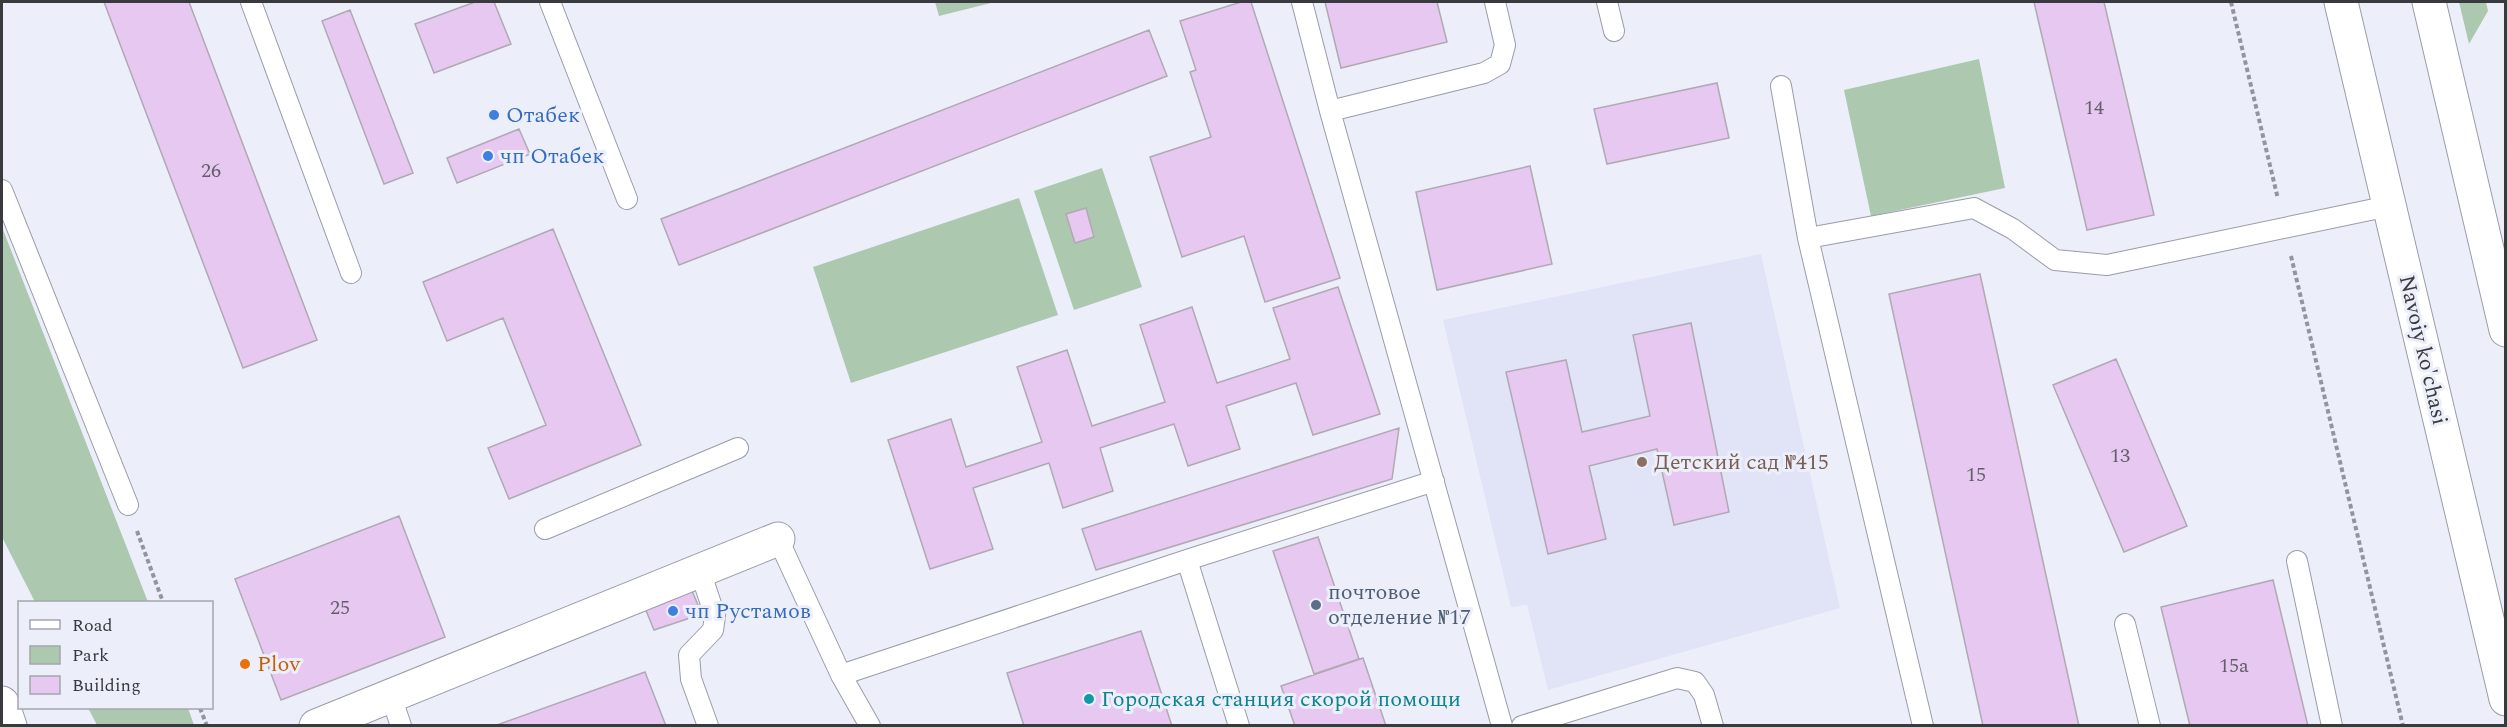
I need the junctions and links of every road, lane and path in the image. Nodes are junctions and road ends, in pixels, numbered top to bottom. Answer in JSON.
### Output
{"nodes":[{"id":1,"x":251,"y":2,"type":"edge"},
{"id":2,"x":550,"y":2,"type":"edge"},
{"id":3,"x":1302,"y":2,"type":"edge"},
{"id":4,"x":1496,"y":2,"type":"edge"},
{"id":5,"x":1607,"y":2,"type":"edge"},
{"id":6,"x":2231,"y":2,"type":"edge"},
{"id":7,"x":2341,"y":2,"type":"edge"},
{"id":8,"x":2429,"y":2,"type":"edge"},
{"id":9,"x":1614,"y":31,"type":"dead end"},
{"id":10,"x":1781,"y":86,"type":"dead end"},
{"id":11,"x":1330,"y":111,"type":"junction"},
{"id":12,"x":2,"y":190,"type":"edge"},
{"id":13,"x":627,"y":199,"type":"dead end"},
{"id":14,"x":2389,"y":206,"type":"junction"},
{"id":15,"x":2284,"y":227,"type":"junction"},
{"id":16,"x":1808,"y":238,"type":"junction"},
{"id":17,"x":351,"y":273,"type":"dead end"},
{"id":18,"x":2505,"y":330,"type":"edge"},
{"id":19,"x":738,"y":448,"type":"dead end"},
{"id":20,"x":1434,"y":481,"type":"junction"},
{"id":21,"x":128,"y":505,"type":"joint"},
{"id":22,"x":545,"y":529,"type":"dead end"},
{"id":23,"x":778,"y":539,"type":"joint"},
{"id":24,"x":1187,"y":560,"type":"junction"},
{"id":25,"x":2297,"y":561,"type":"dead end"},
{"id":26,"x":700,"y":571,"type":"junction"},
{"id":27,"x":162,"y":601,"type":"edge"},
{"id":28,"x":2125,"y":624,"type":"dead end"},
{"id":29,"x":841,"y":675,"type":"junction"},
{"id":30,"x":2505,"y":699,"type":"edge"},
{"id":31,"x":2,"y":703,"type":"edge"},
{"id":32,"x":200,"y":709,"type":"edge"},
{"id":33,"x":396,"y":711,"type":"edge"},
{"id":34,"x":10,"y":726,"type":"edge"},
{"id":35,"x":207,"y":726,"type":"edge"},
{"id":36,"x":316,"y":726,"type":"edge"},
{"id":37,"x":708,"y":726,"type":"edge"},
{"id":38,"x":870,"y":726,"type":"edge"},
{"id":39,"x":1239,"y":726,"type":"edge"},
{"id":40,"x":1502,"y":726,"type":"edge"},
{"id":41,"x":1522,"y":726,"type":"edge"},
{"id":42,"x":1713,"y":726,"type":"edge"},
{"id":43,"x":1923,"y":726,"type":"edge"},
{"id":44,"x":2150,"y":726,"type":"edge"},
{"id":45,"x":2332,"y":726,"type":"edge"},
{"id":46,"x":2403,"y":726,"type":"edge"}],
"edges":[{"from":1,"to":17,"type":"lane"},
{"from":2,"to":13,"type":"lane"},
{"from":3,"to":11,"type":"lane"},
{"from":4,"to":11,"type":"lane"},
{"from":5,"to":9,"type":"lane"},
{"from":6,"to":15,"type":"path"},
{"from":7,"to":14,"type":"main road","name":"Navoiy ko'chasi"},
{"from":8,"to":18,"type":"main road"},
{"from":10,"to":16,"type":"lane"},
{"from":11,"to":20,"type":"lane"},
{"from":12,"to":21,"type":"lane"},
{"from":14,"to":15,"type":"lane"},
{"from":14,"to":30,"type":"main road","name":"Navoiy ko'chasi"},
{"from":15,"to":16,"type":"lane"},
{"from":15,"to":46,"type":"path"},
{"from":16,"to":43,"type":"lane"},
{"from":19,"to":22,"type":"lane"},
{"from":20,"to":24,"type":"lane"},
{"from":20,"to":40,"type":"lane"},
{"from":21,"to":27,"type":"path"},
{"from":23,"to":26,"type":"main road"},
{"from":23,"to":29,"type":"lane"},
{"from":24,"to":29,"type":"lane"},
{"from":24,"to":39,"type":"lane"},
{"from":25,"to":45,"type":"lane"},
{"from":26,"to":33,"type":"main road"},
{"from":26,"to":37,"type":"lane"},
{"from":28,"to":44,"type":"lane"},
{"from":29,"to":38,"type":"lane"},
{"from":31,"to":34,"type":"main road"},
{"from":32,"to":35,"type":"path"},
{"from":33,"to":36,"type":"main road"},
{"from":41,"to":42,"type":"lane"}]}
